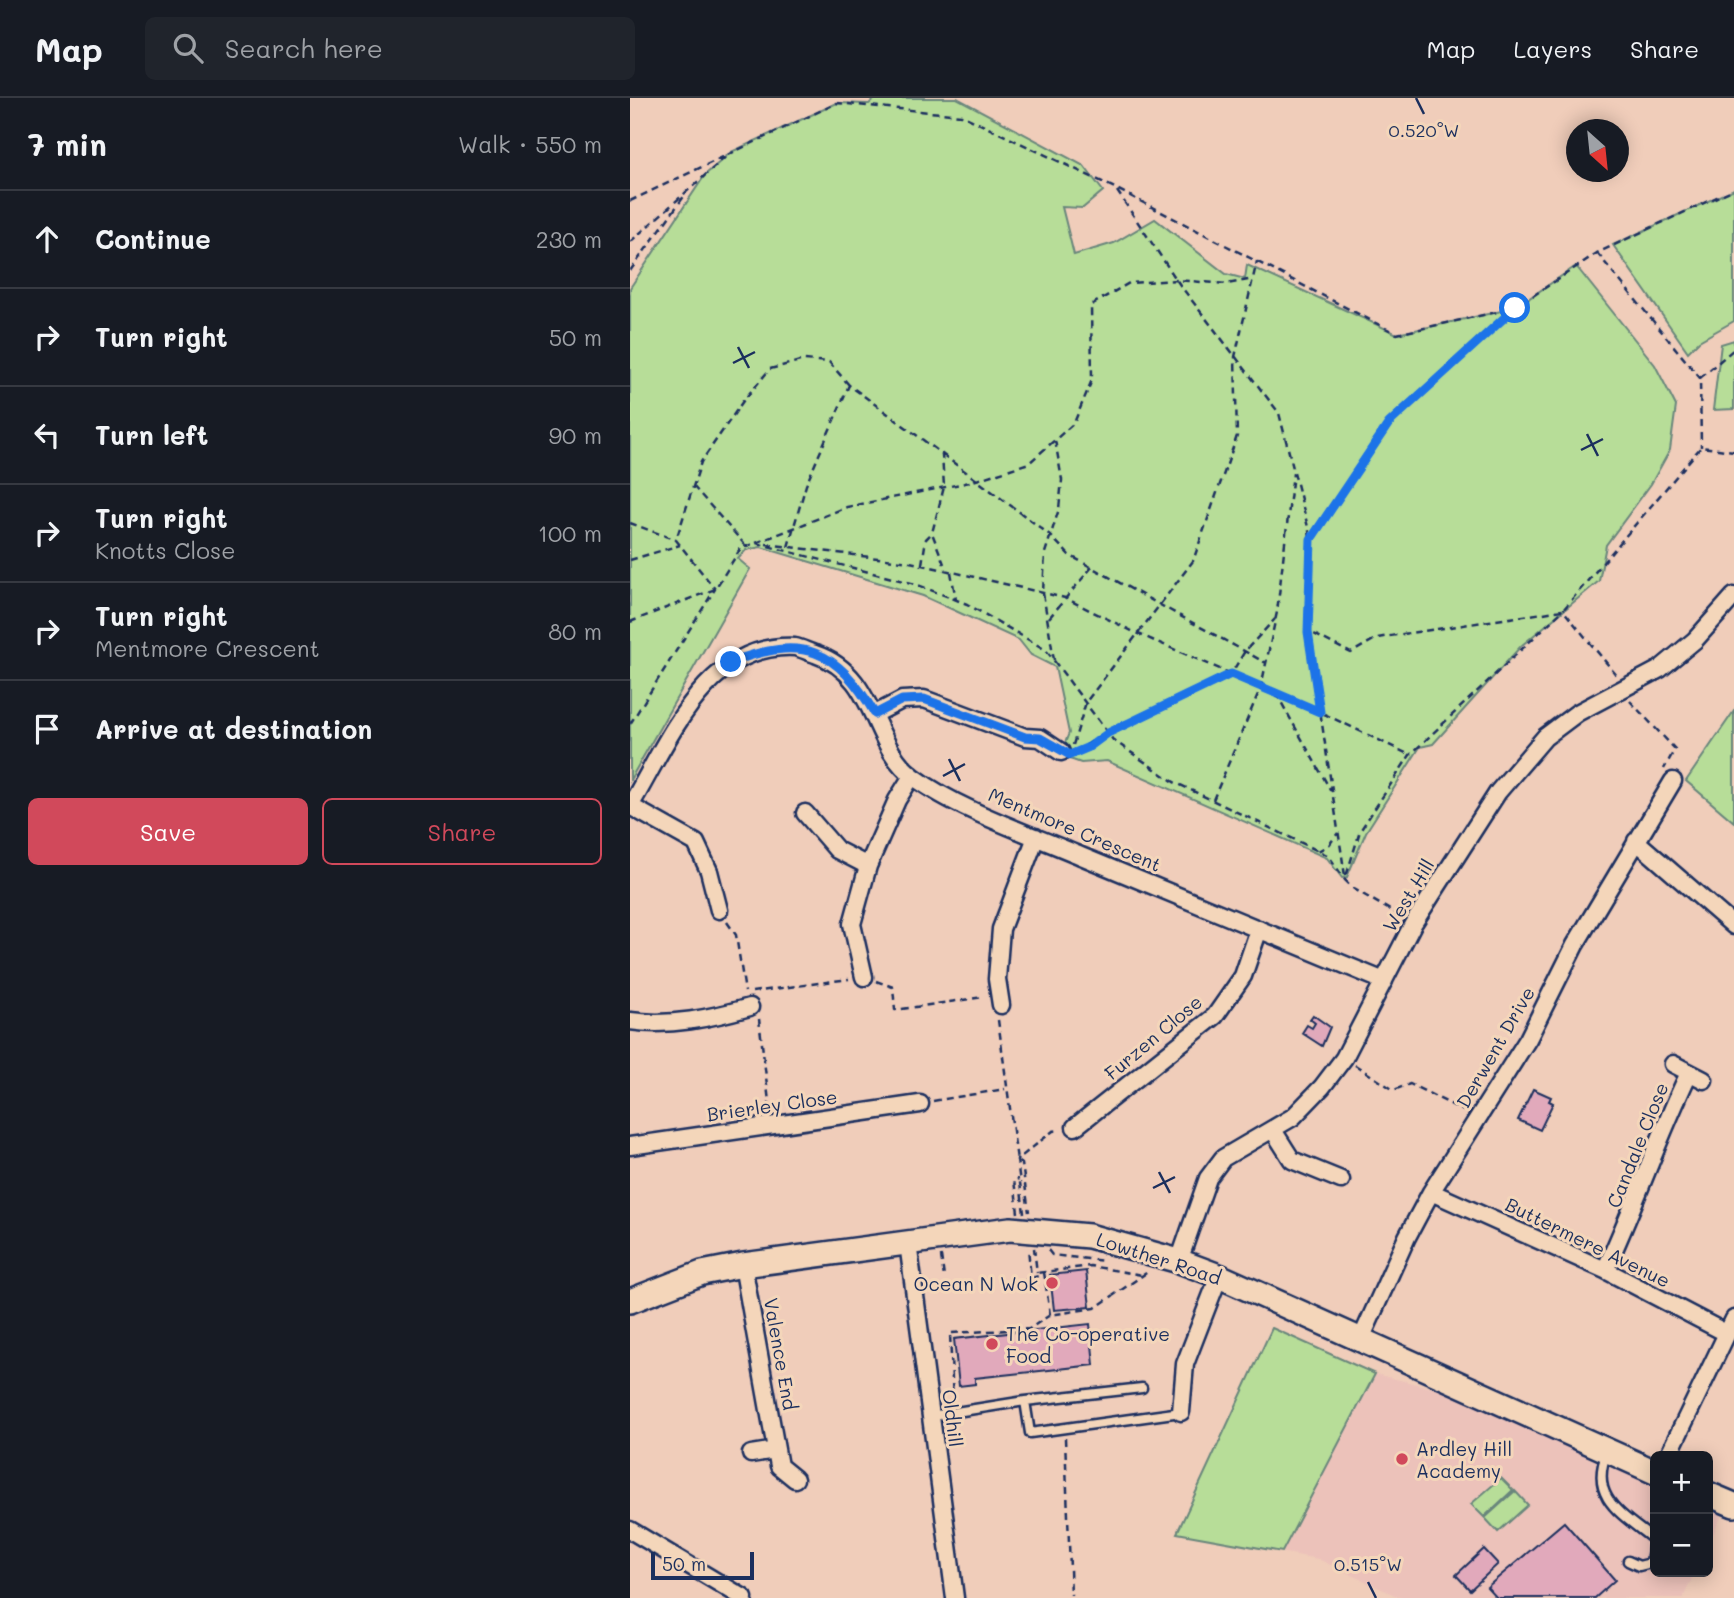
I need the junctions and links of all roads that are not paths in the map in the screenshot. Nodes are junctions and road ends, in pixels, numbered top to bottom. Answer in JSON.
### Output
{"nodes":[{"id":1,"x":1734,"y":596,"type":"edge"},
{"id":2,"x":875,"y":714,"type":"junction"},
{"id":3,"x":1061,"y":752,"type":"dead end"},
{"id":4,"x":912,"y":776,"type":"junction"},
{"id":5,"x":1673,"y":781,"type":"road end"},
{"id":6,"x":630,"y":806,"type":"edge"},
{"id":7,"x":804,"y":813,"type":"dead end"},
{"id":8,"x":1036,"y":837,"type":"junction"},
{"id":9,"x":1636,"y":841,"type":"junction"},
{"id":10,"x":868,"y":866,"type":"junction"},
{"id":11,"x":719,"y":910,"type":"road end"},
{"id":12,"x":1734,"y":926,"type":"edge"},
{"id":13,"x":1259,"y":929,"type":"junction"},
{"id":14,"x":864,"y":977,"type":"road end"},
{"id":15,"x":1384,"y":981,"type":"junction"},
{"id":16,"x":748,"y":1000,"type":"road end"},
{"id":17,"x":1000,"y":1005,"type":"road end"},
{"id":18,"x":630,"y":1021,"type":"edge"},
{"id":19,"x":1673,"y":1064,"type":"dead end"},
{"id":20,"x":920,"y":1104,"type":"road end"},
{"id":21,"x":1075,"y":1127,"type":"road end"},
{"id":22,"x":1273,"y":1130,"type":"junction"},
{"id":23,"x":630,"y":1146,"type":"edge"},
{"id":24,"x":1341,"y":1180,"type":"dead end"},
{"id":25,"x":1432,"y":1192,"type":"junction"},
{"id":26,"x":908,"y":1243,"type":"junction"},
{"id":27,"x":1179,"y":1261,"type":"junction"},
{"id":28,"x":743,"y":1265,"type":"junction"},
{"id":29,"x":1605,"y":1270,"type":"junction"},
{"id":30,"x":1219,"y":1276,"type":"junction"},
{"id":31,"x":630,"y":1301,"type":"edge"},
{"id":32,"x":1730,"y":1326,"type":"edge"},
{"id":33,"x":1361,"y":1339,"type":"junction"},
{"id":34,"x":1142,"y":1388,"type":"dead end"},
{"id":35,"x":1025,"y":1401,"type":"junction"},
{"id":36,"x":1181,"y":1412,"type":"joint"},
{"id":37,"x":931,"y":1416,"type":"junction"},
{"id":38,"x":776,"y":1450,"type":"junction"},
{"id":39,"x":1670,"y":1451,"type":"edge"},
{"id":40,"x":1607,"y":1452,"type":"junction"},
{"id":41,"x":751,"y":1454,"type":"dead end"},
{"id":42,"x":1650,"y":1470,"type":"edge"},
{"id":43,"x":795,"y":1479,"type":"dead end"},
{"id":44,"x":1713,"y":1496,"type":"edge"},
{"id":45,"x":1734,"y":1505,"type":"edge"},
{"id":46,"x":630,"y":1530,"type":"edge"},
{"id":47,"x":1628,"y":1561,"type":"dead end"},
{"id":48,"x":744,"y":1598,"type":"edge"},
{"id":49,"x":955,"y":1598,"type":"edge"}],
"edges":[{"from":1,"to":15,"type":"street","name":"West Hill"},
{"from":2,"to":3,"type":"street"},
{"from":2,"to":4,"type":"street","name":"Mentmore Crescent"},
{"from":2,"to":6,"type":"street","name":"Mentmore Crescent"},
{"from":4,"to":8,"type":"street","name":"Mentmore Crescent"},
{"from":4,"to":10,"type":"street"},
{"from":5,"to":9,"type":"street","name":"Derwent Drive"},
{"from":6,"to":11,"type":"street"},
{"from":7,"to":10,"type":"street"},
{"from":8,"to":13,"type":"street","name":"Mentmore Crescent"},
{"from":8,"to":17,"type":"street"},
{"from":9,"to":12,"type":"street"},
{"from":9,"to":25,"type":"street","name":"Derwent Drive"},
{"from":10,"to":14,"type":"street"},
{"from":13,"to":15,"type":"street","name":"Mentmore Crescent"},
{"from":13,"to":21,"type":"street","name":"Furzen Close"},
{"from":15,"to":22,"type":"street","name":"West Hill"},
{"from":16,"to":18,"type":"street"},
{"from":19,"to":29,"type":"street","name":"Candale Close"},
{"from":20,"to":23,"type":"street","name":"Brierley Close"},
{"from":22,"to":24,"type":"street"},
{"from":22,"to":27,"type":"street","name":"West Hill"},
{"from":25,"to":29,"type":"street","name":"Buttermere Avenue"},
{"from":25,"to":33,"type":"street","name":"Derwent Drive"},
{"from":26,"to":27,"type":"street","name":"Lowther Road"},
{"from":26,"to":28,"type":"street","name":"Lowther Road"},
{"from":26,"to":37,"type":"street","name":"Oldhill"},
{"from":27,"to":30,"type":"street","name":"Lowther Road"},
{"from":28,"to":31,"type":"street","name":"Lowther Road"},
{"from":28,"to":38,"type":"street","name":"Valence End"},
{"from":29,"to":32,"type":"street","name":"Buttermere Avenue"},
{"from":30,"to":33,"type":"street","name":"Lowther Road"},
{"from":30,"to":36,"type":"street"},
{"from":32,"to":39,"type":"street"},
{"from":33,"to":40,"type":"street","name":"Lowther Road"},
{"from":34,"to":35,"type":"lane"},
{"from":35,"to":36,"type":"lane"},
{"from":35,"to":37,"type":"lane"},
{"from":37,"to":49,"type":"street","name":"Oldhill"},
{"from":38,"to":41,"type":"street"},
{"from":38,"to":43,"type":"street","name":"Valence End"},
{"from":40,"to":42,"type":"street","name":"Lowther Road"},
{"from":40,"to":47,"type":"lane"},
{"from":44,"to":45,"type":"street"},
{"from":46,"to":48,"type":"street"}]}
